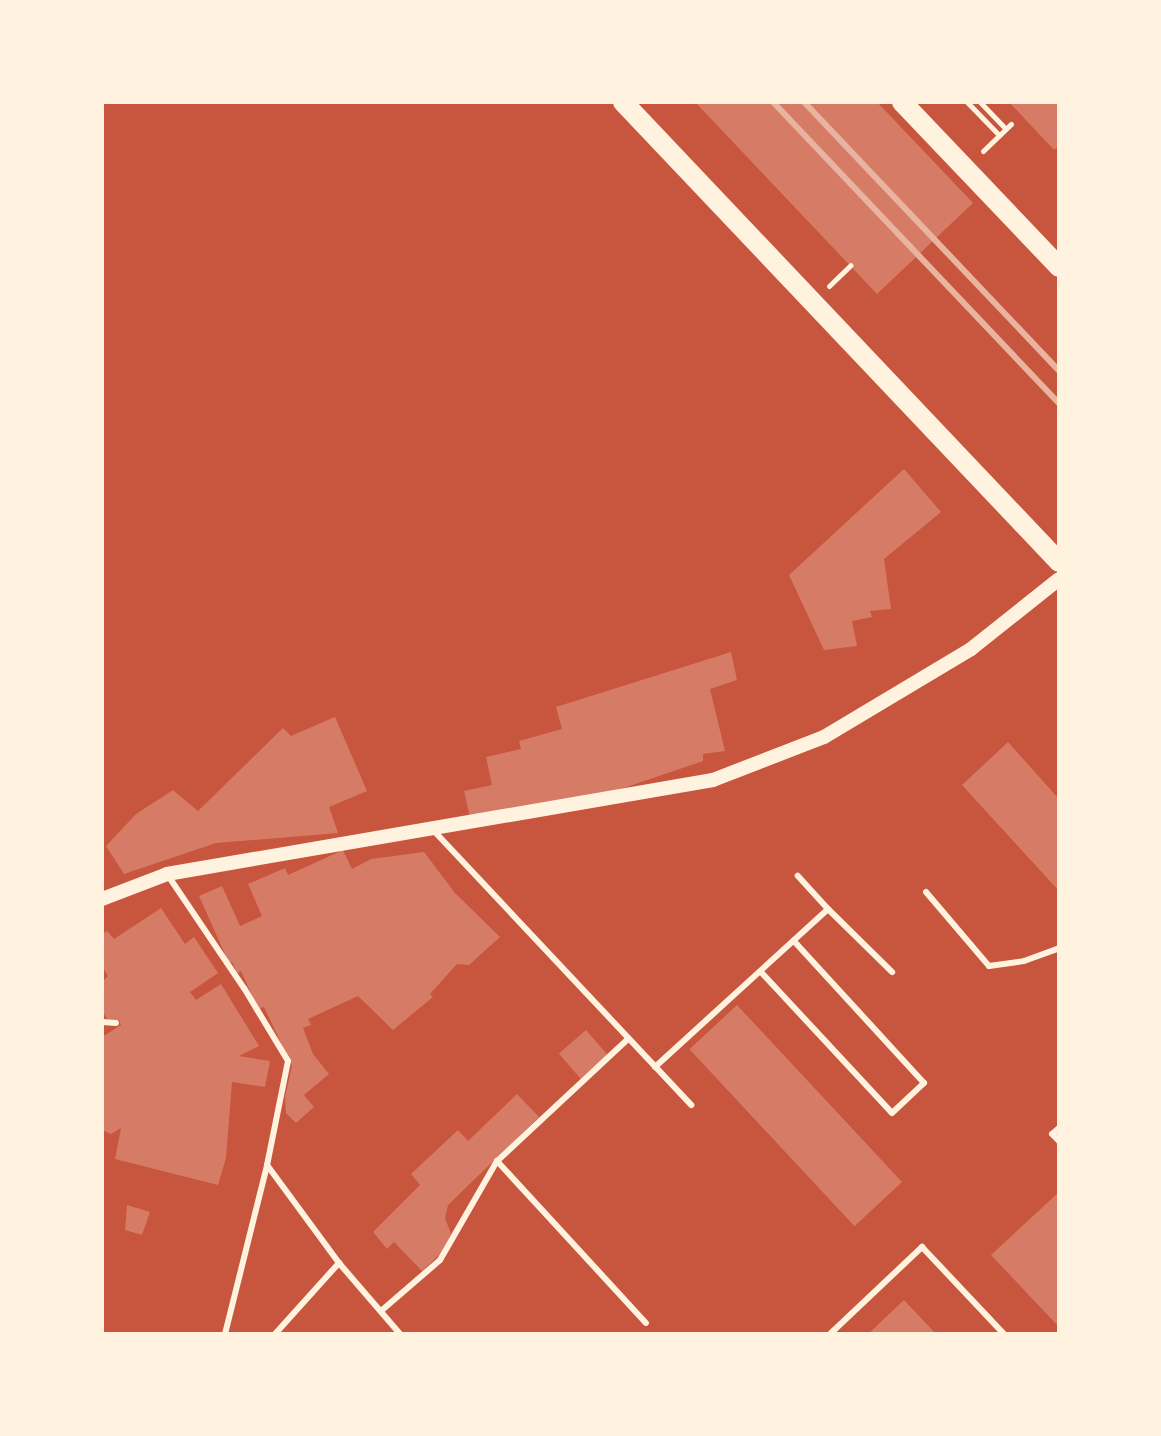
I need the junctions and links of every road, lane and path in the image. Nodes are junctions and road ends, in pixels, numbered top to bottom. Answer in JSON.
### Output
{"nodes":[{"id":1,"x":623,"y":102,"type":"edge"},
{"id":2,"x":902,"y":102,"type":"edge"},
{"id":3,"x":967,"y":102,"type":"edge"},
{"id":4,"x":980,"y":102,"type":"edge"},
{"id":5,"x":999,"y":135,"type":"dead end"},
{"id":6,"x":993,"y":141,"type":"dead end"},
{"id":7,"x":1059,"y":267,"type":"edge"},
{"id":8,"x":1059,"y":562,"type":"edge"},
{"id":9,"x":1059,"y":579,"type":"edge"},
{"id":10,"x":431,"y":829,"type":"junction"},
{"id":11,"x":167,"y":874,"type":"junction"},
{"id":12,"x":798,"y":876,"type":"dead end"},
{"id":13,"x":926,"y":892,"type":"dead end"},
{"id":14,"x":102,"y":899,"type":"edge"},
{"id":15,"x":828,"y":909,"type":"junction"},
{"id":16,"x":794,"y":941,"type":"junction"},
{"id":17,"x":1059,"y":948,"type":"edge"},
{"id":18,"x":761,"y":972,"type":"junction"},
{"id":19,"x":892,"y":972,"type":"dead end"},
{"id":20,"x":102,"y":1022,"type":"edge"},
{"id":21,"x":116,"y":1023,"type":"dead end"},
{"id":22,"x":628,"y":1039,"type":"junction"},
{"id":23,"x":655,"y":1067,"type":"junction"},
{"id":24,"x":691,"y":1105,"type":"dead end"},
{"id":25,"x":1059,"y":1128,"type":"edge"},
{"id":26,"x":1059,"y":1141,"type":"edge"},
{"id":27,"x":497,"y":1161,"type":"junction"},
{"id":28,"x":267,"y":1165,"type":"junction"},
{"id":29,"x":339,"y":1263,"type":"junction"},
{"id":30,"x":381,"y":1311,"type":"junction"},
{"id":31,"x":646,"y":1323,"type":"dead end"},
{"id":32,"x":225,"y":1334,"type":"edge"},
{"id":33,"x":275,"y":1334,"type":"edge"},
{"id":34,"x":400,"y":1334,"type":"edge"},
{"id":35,"x":830,"y":1334,"type":"edge"},
{"id":36,"x":1004,"y":1334,"type":"edge"}],
"edges":[{"from":1,"to":8,"type":"main road"},
{"from":2,"to":7,"type":"main road"},
{"from":3,"to":5,"type":"path"},
{"from":4,"to":6,"type":"path"},
{"from":9,"to":10,"type":"street"},
{"from":10,"to":11,"type":"street"},
{"from":10,"to":22,"type":"lane"},
{"from":11,"to":14,"type":"street"},
{"from":11,"to":28,"type":"lane"},
{"from":12,"to":15,"type":"lane"},
{"from":13,"to":17,"type":"lane"},
{"from":15,"to":16,"type":"lane"},
{"from":15,"to":19,"type":"lane"},
{"from":16,"to":18,"type":"lane"},
{"from":16,"to":18,"type":"lane"},
{"from":18,"to":23,"type":"lane"},
{"from":20,"to":21,"type":"lane"},
{"from":22,"to":23,"type":"lane"},
{"from":22,"to":27,"type":"lane"},
{"from":23,"to":24,"type":"lane"},
{"from":25,"to":26,"type":"lane"},
{"from":27,"to":30,"type":"lane"},
{"from":27,"to":31,"type":"lane"},
{"from":28,"to":29,"type":"lane"},
{"from":28,"to":32,"type":"lane"},
{"from":29,"to":30,"type":"lane"},
{"from":29,"to":33,"type":"lane"},
{"from":30,"to":34,"type":"lane"},
{"from":35,"to":36,"type":"lane"}]}
